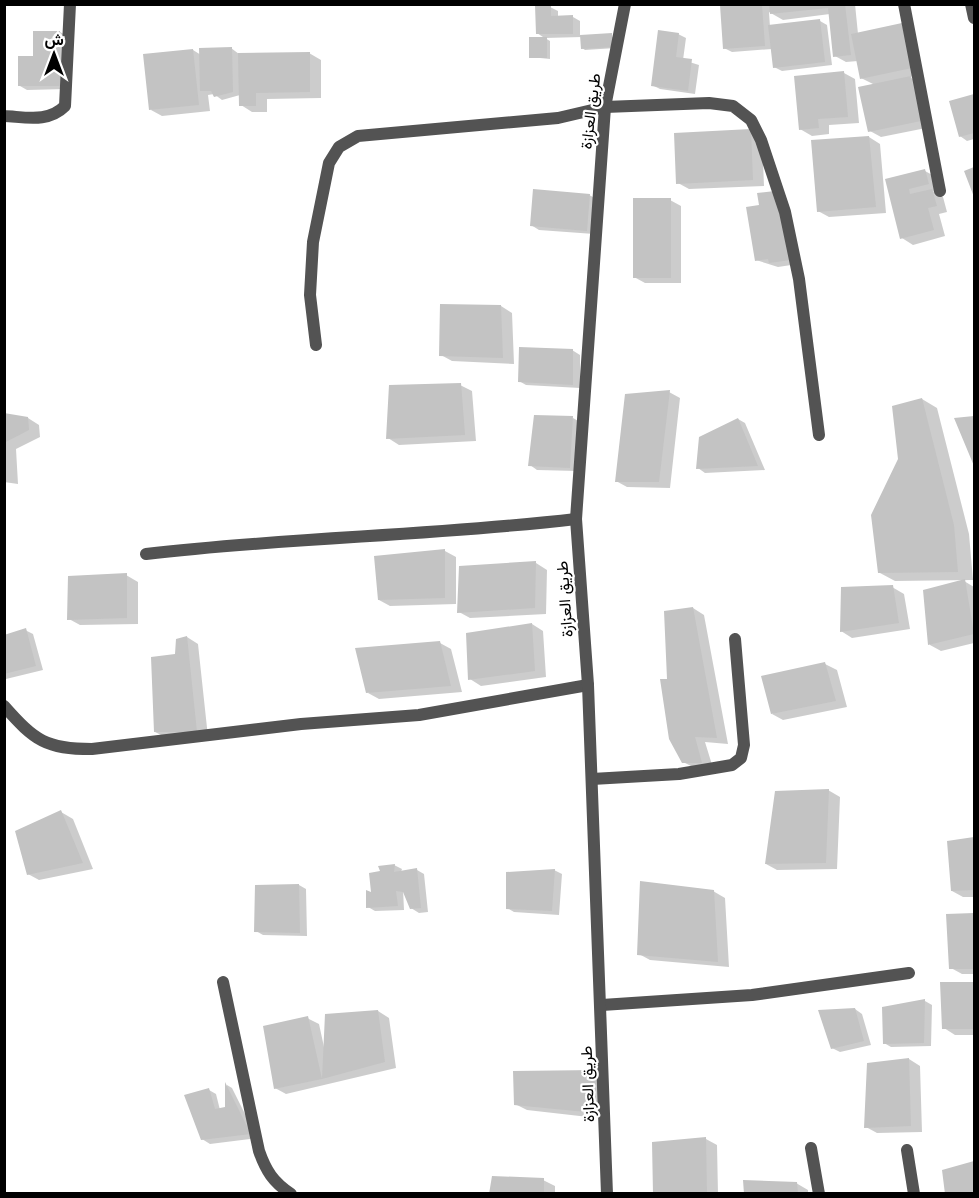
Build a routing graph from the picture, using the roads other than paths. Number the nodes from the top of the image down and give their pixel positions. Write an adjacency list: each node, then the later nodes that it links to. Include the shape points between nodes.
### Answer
1 (70, 4): 7 (street, via 65,106 46,118)
2 (625, 4): 6 (street, طريق العزازة)
3 (904, 4): 8 (street)
4 (971, 4): 5 (street)
5 (975, 18)
6 (605, 107): 9 (street, via 558,118 358,136 339,147 329,163 313,242 310,295); 10 (street, via 709,103 733,106 751,120 787,223 799,279); 11 (street, طريق العزازة)
7 (4, 116)
8 (939, 191)
9 (316, 345)
10 (819, 435)
11 (576, 519): 12 (street, via 500,528 245,542); 14 (street, طريق العزازة)
12 (146, 554)
13 (735, 639): 16 (street, via 744,745 741,758 732,765 679,774)
14 (588, 685): 15 (street, via 419,715 301,724 92,749 63,749 38,740); 16 (street, طريق العزازة)
15 (4, 706)
16 (592, 779): 19 (street, طريق العزازة)
17 (909, 973): 19 (street, via 752,994)
18 (223, 982): 22 (street, via 259,1151 275,1184)
19 (602, 1005): 23 (street, طريق العزازة)
20 (811, 1148): 24 (street)
21 (907, 1150): 25 (street)
22 (291, 1194)
23 (607, 1194)
24 (819, 1194)
25 (914, 1194)

